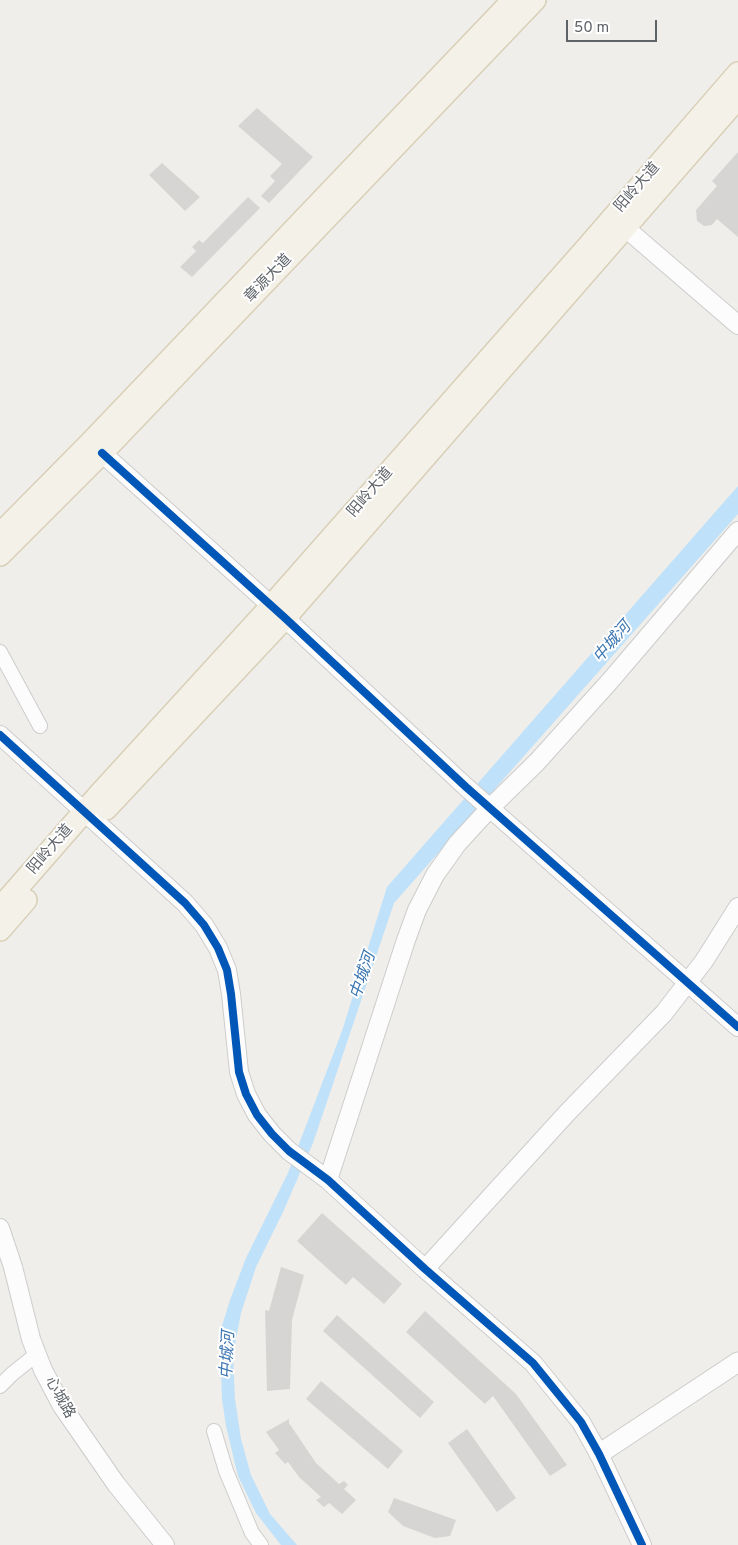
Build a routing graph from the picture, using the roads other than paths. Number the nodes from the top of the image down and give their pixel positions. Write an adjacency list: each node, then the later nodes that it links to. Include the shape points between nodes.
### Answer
1 (514, 0): 9 (main road, 章源大道)
2 (535, 0): 7 (main road, 章源大道)
3 (738, 73): 5 (main road, 阳岭大道)
4 (738, 98): 5 (main road, 阳岭大道)
5 (618, 222): 6 (street); 11 (main road, 阳岭大道)
6 (738, 325)
7 (102, 453): 10 (main road, 章源大道); 11 (street)
8 (738, 531): 15 (street, via 610,681)
9 (0, 534)
10 (0, 555)
11 (278, 612): 15 (street); 16 (main road, 阳岭大道)
12 (0, 652): 13 (street)
13 (40, 726)
14 (0, 735): 16 (street)
15 (490, 808): 20 (street); 22 (street, via 457,844 435,875 417,910)
16 (90, 816): 18 (main road, 阳岭大道); 19 (main road, 阳岭大道); 22 (street, via 186,903 214,940 227,970 239,1072 246,1094 272,1134)
17 (738, 907): 20 (street)
18 (0, 908)
19 (0, 930)
20 (688, 983): 21 (street); 24 (street, via 664,1013 567,1113)
21 (738, 1027)
22 (328, 1180): 24 (street)
23 (0, 1228): 25 (street, 心城路)
24 (425, 1269): 29 (street, via 533,1363 581,1422)
25 (37, 1354): 27 (street); 30 (street, 心城路, via 62,1406 84,1440)
26 (738, 1362): 29 (main road)
27 (0, 1386)
28 (214, 1431): 31 (street, via 226,1471 252,1533)
29 (599, 1454): 32 (street)
30 (165, 1545)
31 (261, 1545)
32 (642, 1545)

